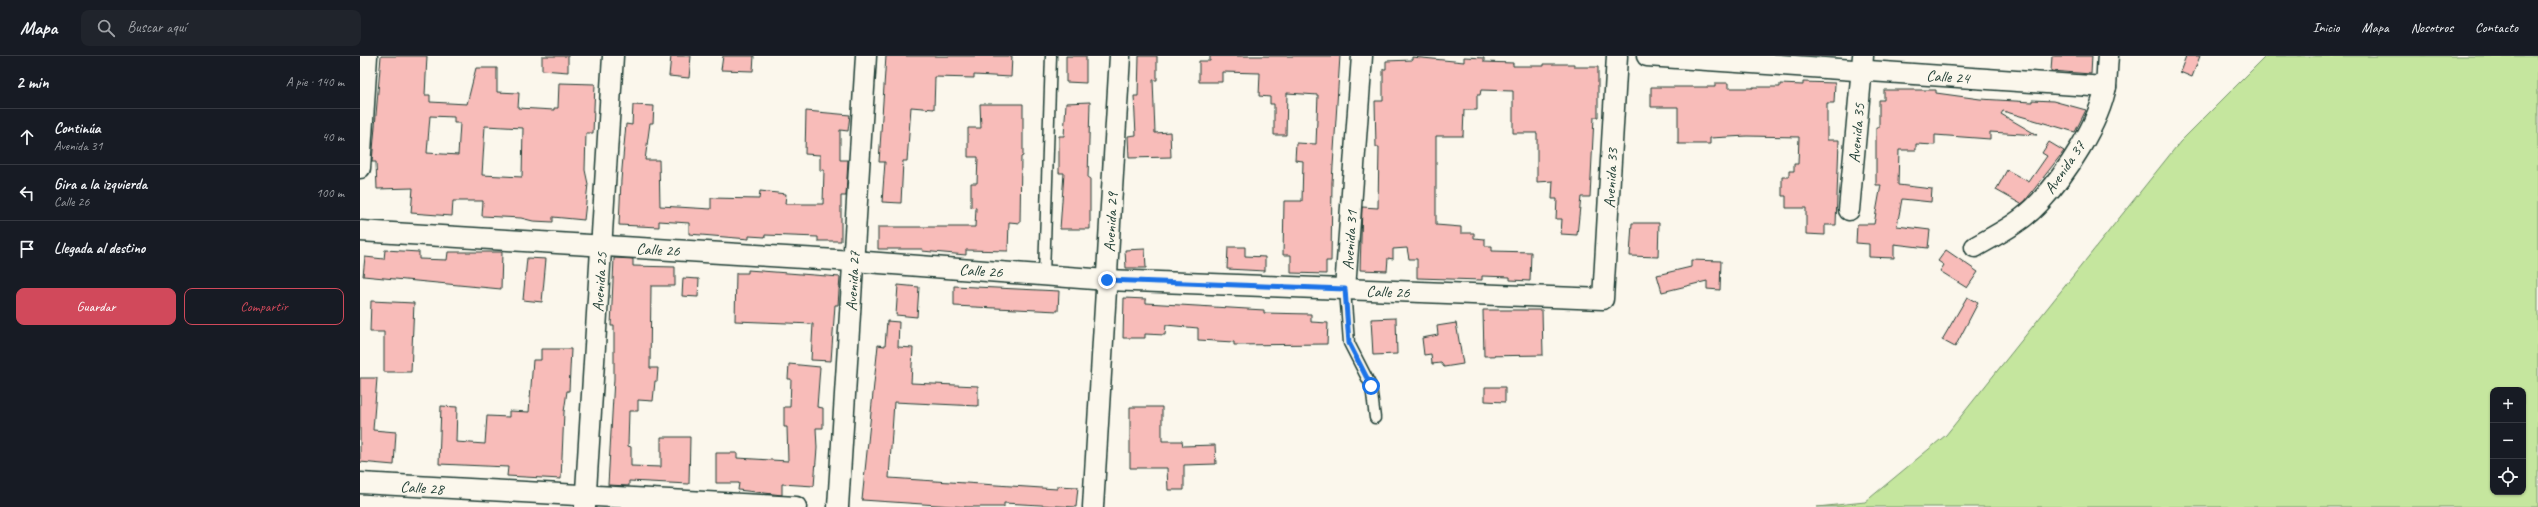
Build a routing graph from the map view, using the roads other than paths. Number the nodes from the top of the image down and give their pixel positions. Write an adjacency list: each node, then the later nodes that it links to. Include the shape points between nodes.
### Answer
1 (367, 56): 12 (street)
2 (613, 56): 15 (street, Avenida 25)
3 (866, 56): 17 (street, Avenida 27)
4 (1051, 56): 18 (lane)
5 (1120, 56): 19 (street, Avenida 29)
6 (1362, 56): 20 (street, Avenida 31)
7 (1617, 56): 21 (street, Avenida 33)
8 (1647, 56): 10 (street, Calle 24)
9 (2108, 56): 11 (street, Avenida 37)
10 (1862, 63): 11 (street, Calle 24); 13 (street, Avenida 35)
11 (2106, 87): 16 (street, Avenida 37, via 2095,118 2081,145 2040,203 2011,226)
12 (360, 168)
13 (1849, 210)
14 (360, 230): 15 (street, Calle 26)
15 (602, 246): 17 (street, Calle 26); 24 (street, Avenida 25)
16 (1975, 247)
17 (853, 261): 18 (street, Calle 26); 26 (street, Avenida 27)
18 (1044, 275): 19 (street, Calle 26)
19 (1107, 280): 20 (street, Calle 26); 27 (street, Avenida 29)
20 (1345, 289): 21 (street, Calle 26); 22 (lane, Avenida 31, via 1349,343 1371,386)
21 (1603, 299)
22 (1375, 418)
23 (360, 483): 24 (street, Calle 28)
24 (586, 502): 25 (street, Calle 28)
25 (796, 507)
26 (838, 507)
27 (1093, 507)

